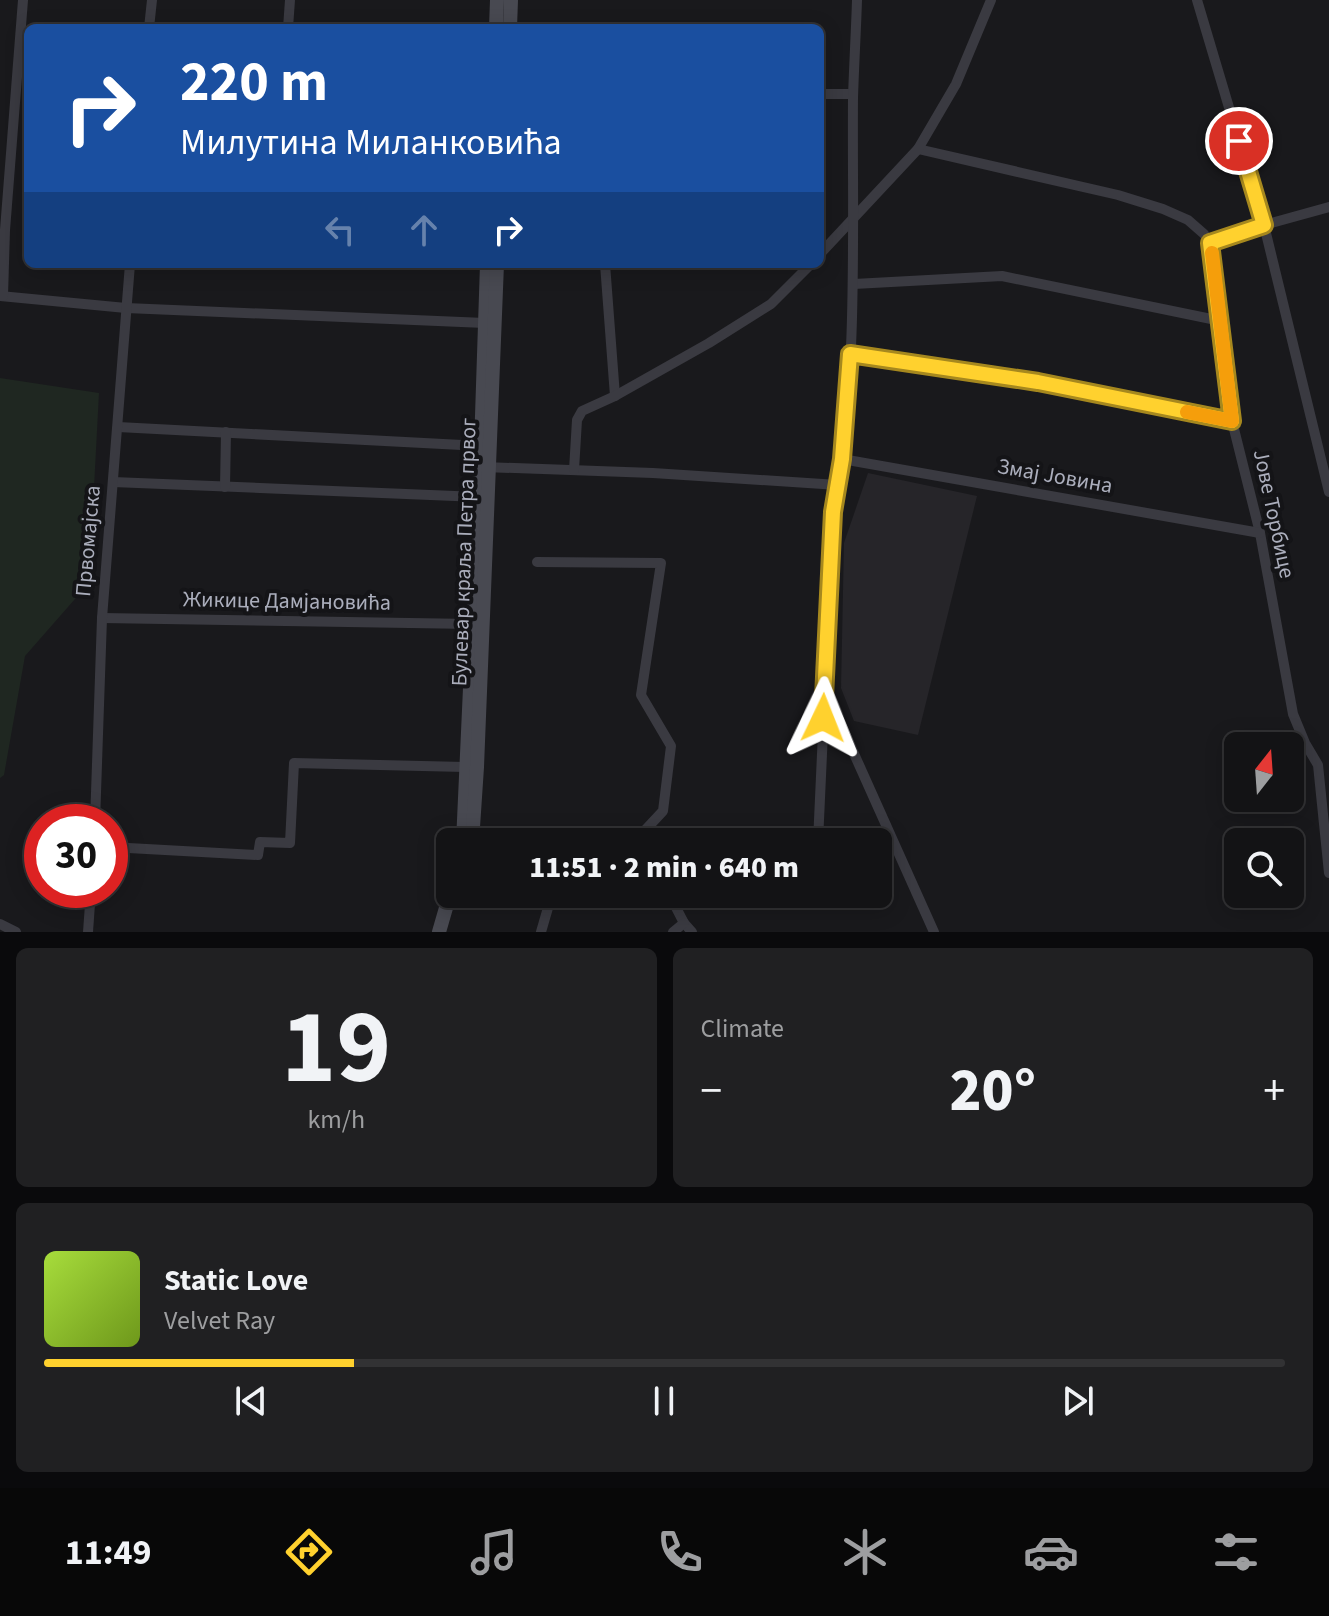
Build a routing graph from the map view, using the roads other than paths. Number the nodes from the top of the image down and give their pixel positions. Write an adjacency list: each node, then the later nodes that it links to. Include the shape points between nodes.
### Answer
1 (23, 0): 19 (street)
2 (152, 0): 9 (street)
3 (290, 0): 10 (street)
4 (497, 0): 11 (main road)
5 (511, 0): 12 (main road)
6 (857, 0): 14 (street)
7 (991, 0): 15 (street, via 956,84)
8 (1197, 0): 18 (street)
9 (149, 24)
10 (288, 24)
11 (496, 24)
12 (510, 24)
13 (824, 94): 14 (street)
14 (853, 94): 17 (street)
15 (918, 149): 17 (street); 20 (street, via 1163,209 1188,220)
16 (1329, 207): 18 (street)
17 (854, 220): 21 (street); 27 (street)
18 (1264, 225): 20 (street); 44 (street)
19 (3, 230): 28 (street)
20 (1210, 243): 30 (street, Јове Торбице)
21 (824, 250)
22 (130, 268): 29 (street, Првомајска)
23 (487, 268): 31 (main road, Булевар краља Петра првог)
24 (497, 268): 39 (main road, Булевар краља Петра првог)
25 (605, 268): 33 (street)
26 (807, 268): 33 (street, via 771,304)
27 (854, 284): 30 (street, via 1002,276); 32 (street)
28 (1, 296): 29 (street)
29 (126, 308): 31 (street); 35 (street, Првомајска)
30 (1221, 321): 34 (street, Јове Торбице)
31 (485, 323): 37 (main road, Булевар краља Петра првог)
32 (850, 354): 34 (street, via 1038,382); 38 (street)
33 (615, 396): 40 (street, via 582,411 577,420)
34 (1232, 421): 46 (street, Јове Торбице)
35 (118, 427): 36 (street); 41 (street, Првомајска)
36 (226, 432): 37 (street); 43 (street)
37 (481, 446): 39 (main road, Булевар краља Петра првог)
38 (842, 459): 42 (street); 46 (street, Змај Јовина)
39 (485, 467): 40 (street); 45 (main road, Булевар краља Петра првог); 55 (main road, Булевар краља Петра првог)
40 (574, 470): 42 (street)
41 (113, 482): 43 (street); 48 (street, Првомајска)
42 (838, 485): 50 (street)
43 (225, 487): 45 (street)
44 (1329, 492)
45 (479, 497): 49 (main road, Булевар краља Петра првог)
46 (1260, 533): 51 (street, Јове Торбице, via 1293,714 1305,743)
47 (537, 562): 56 (street, via 661,563 641,695 671,746 663,811)
48 (102, 618): 49 (street, Жикице Дамјановића); 53 (street, Првомајска)
49 (472, 624): 52 (main road, Булевар краља Петра првог)
50 (824, 687): 57 (street); 73 (street)
51 (1324, 765): 59 (street, Јове Торбице)
52 (465, 767): 54 (main road, Булевар краља Петра првог); 58 (street, via 294,763 290,843 260,842 258,855)
53 (96, 804)
54 (468, 828)
55 (470, 828)
56 (648, 828)
57 (819, 828)
58 (128, 848)
59 (1328, 868)
60 (90, 908): 68 (street)
61 (446, 908): 69 (main road)
62 (456, 908): 70 (main road)
63 (548, 908): 71 (street)
64 (677, 908): 66 (street)
65 (0, 924): 67 (street)
66 (688, 928): 72 (street)
67 (16, 932)
68 (88, 932)
69 (439, 932)
70 (449, 932)
71 (541, 932)
72 (673, 932)
73 (934, 932)

